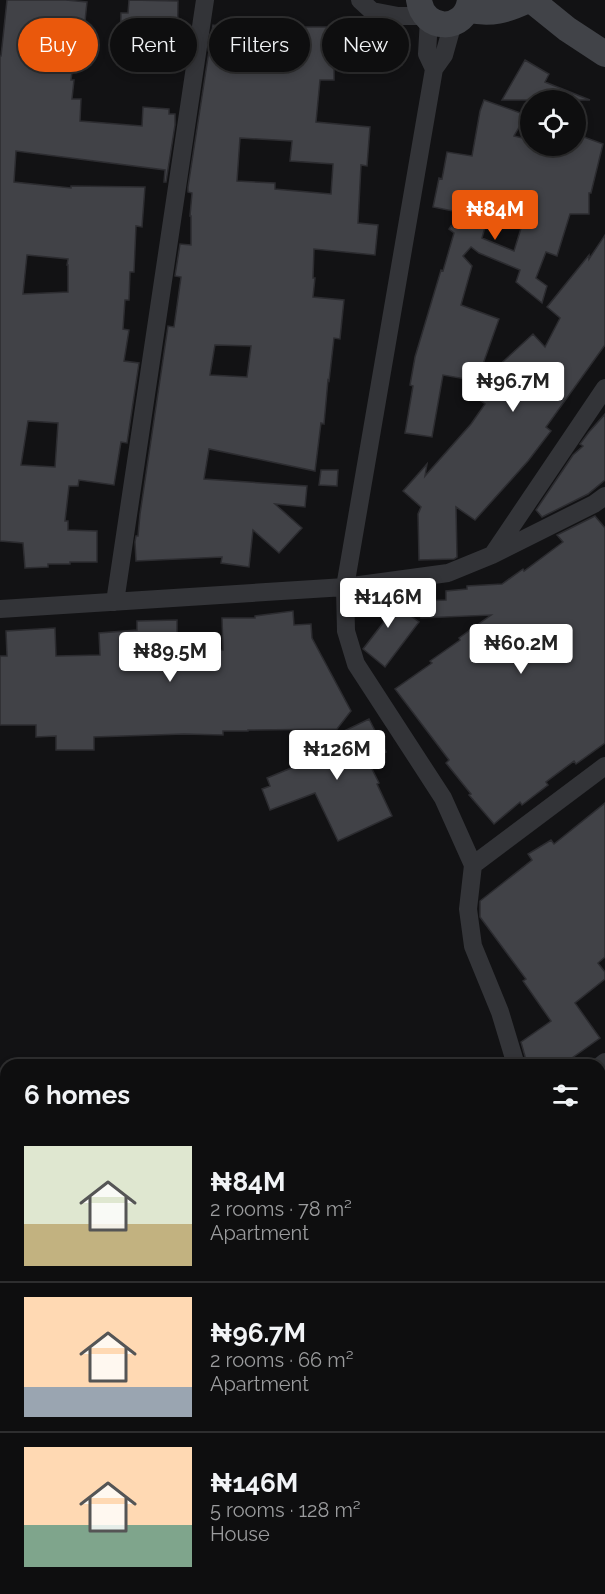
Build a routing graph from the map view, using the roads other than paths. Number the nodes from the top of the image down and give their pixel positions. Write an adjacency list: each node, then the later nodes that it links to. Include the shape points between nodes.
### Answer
1 (205, 0): 12 (street)
2 (360, 0): 5 (street, via 372,11 398,16)
3 (529, 0): 5 (street, via 497,12); 6 (street)
4 (554, 0): 6 (street)
5 (444, 11): 11 (street, via 427,54 434,69)
6 (567, 29): 7 (street)
7 (605, 54)
8 (605, 388): 10 (street)
9 (605, 496): 10 (street)
10 (492, 555): 11 (street, via 448,573)
11 (345, 587): 12 (street); 15 (street, via 346,631 356,664 443,798)
12 (115, 602): 13 (street)
13 (0, 609)
14 (605, 766): 15 (street)
15 (473, 865): 16 (street, via 468,909 473,946)
16 (514, 1059)

